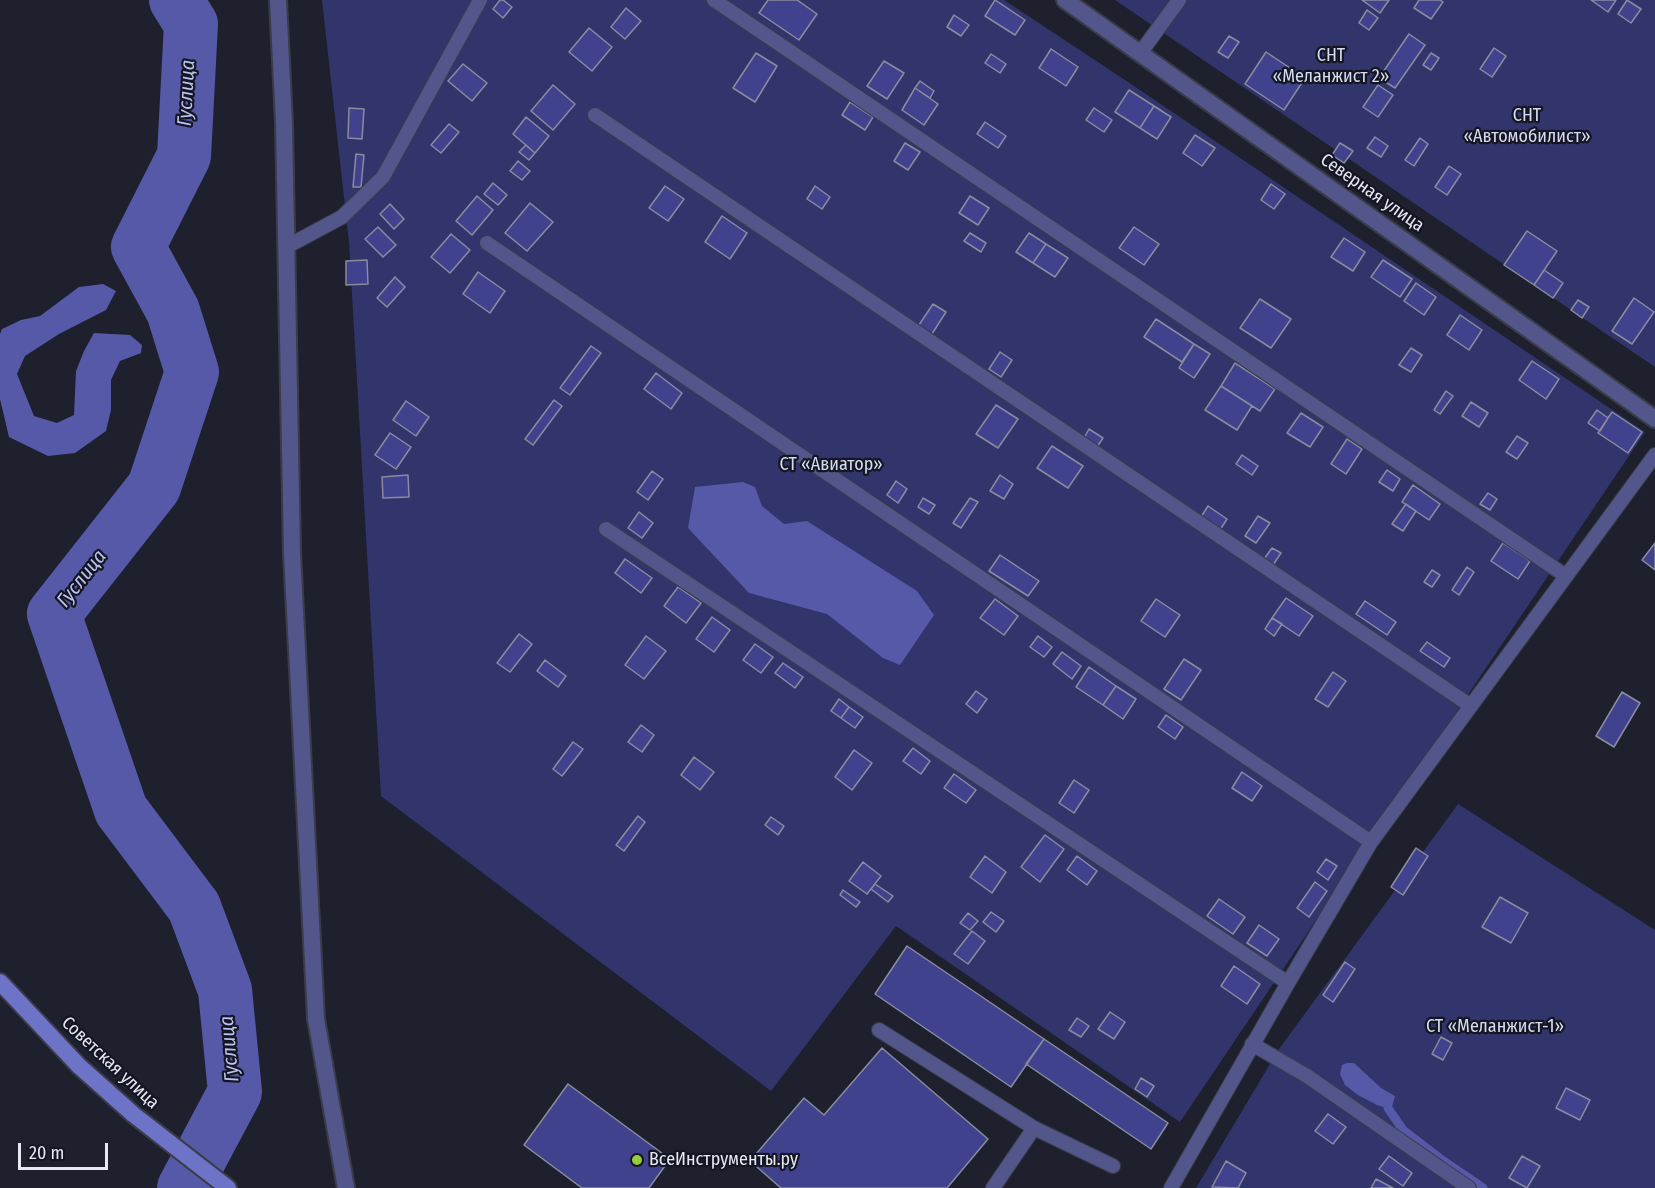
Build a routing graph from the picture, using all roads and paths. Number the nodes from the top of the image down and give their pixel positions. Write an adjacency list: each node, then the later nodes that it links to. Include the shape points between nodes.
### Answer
1 (278, 0): 9 (street)
2 (480, 0): 9 (lane, via 383,177 342,217)
3 (714, 0): 13 (lane)
4 (1065, 0): 6 (street, Северная улица)
5 (1179, 0): 6 (lane)
6 (1141, 52): 10 (street, Северная улица)
7 (595, 115): 14 (lane)
8 (486, 243): 15 (lane)
9 (286, 247): 23 (street, via 292,553 316,1019)
10 (1655, 419)
11 (1655, 455): 13 (lane)
12 (606, 529): 17 (lane)
13 (1566, 576): 14 (lane)
14 (1471, 706): 15 (lane)
15 (1371, 842): 17 (lane)
16 (0, 982): 22 (main road, Советская улица, via 79,1066 134,1115)
17 (1288, 982): 19 (lane)
18 (879, 1030): 20 (lane)
19 (1252, 1044): 25 (lane); 26 (lane, via 1306,1076)
20 (1034, 1128): 21 (lane); 24 (lane)
21 (1113, 1166)
22 (228, 1188)
23 (346, 1188)
24 (993, 1188)
25 (1171, 1188)
26 (1469, 1188)

